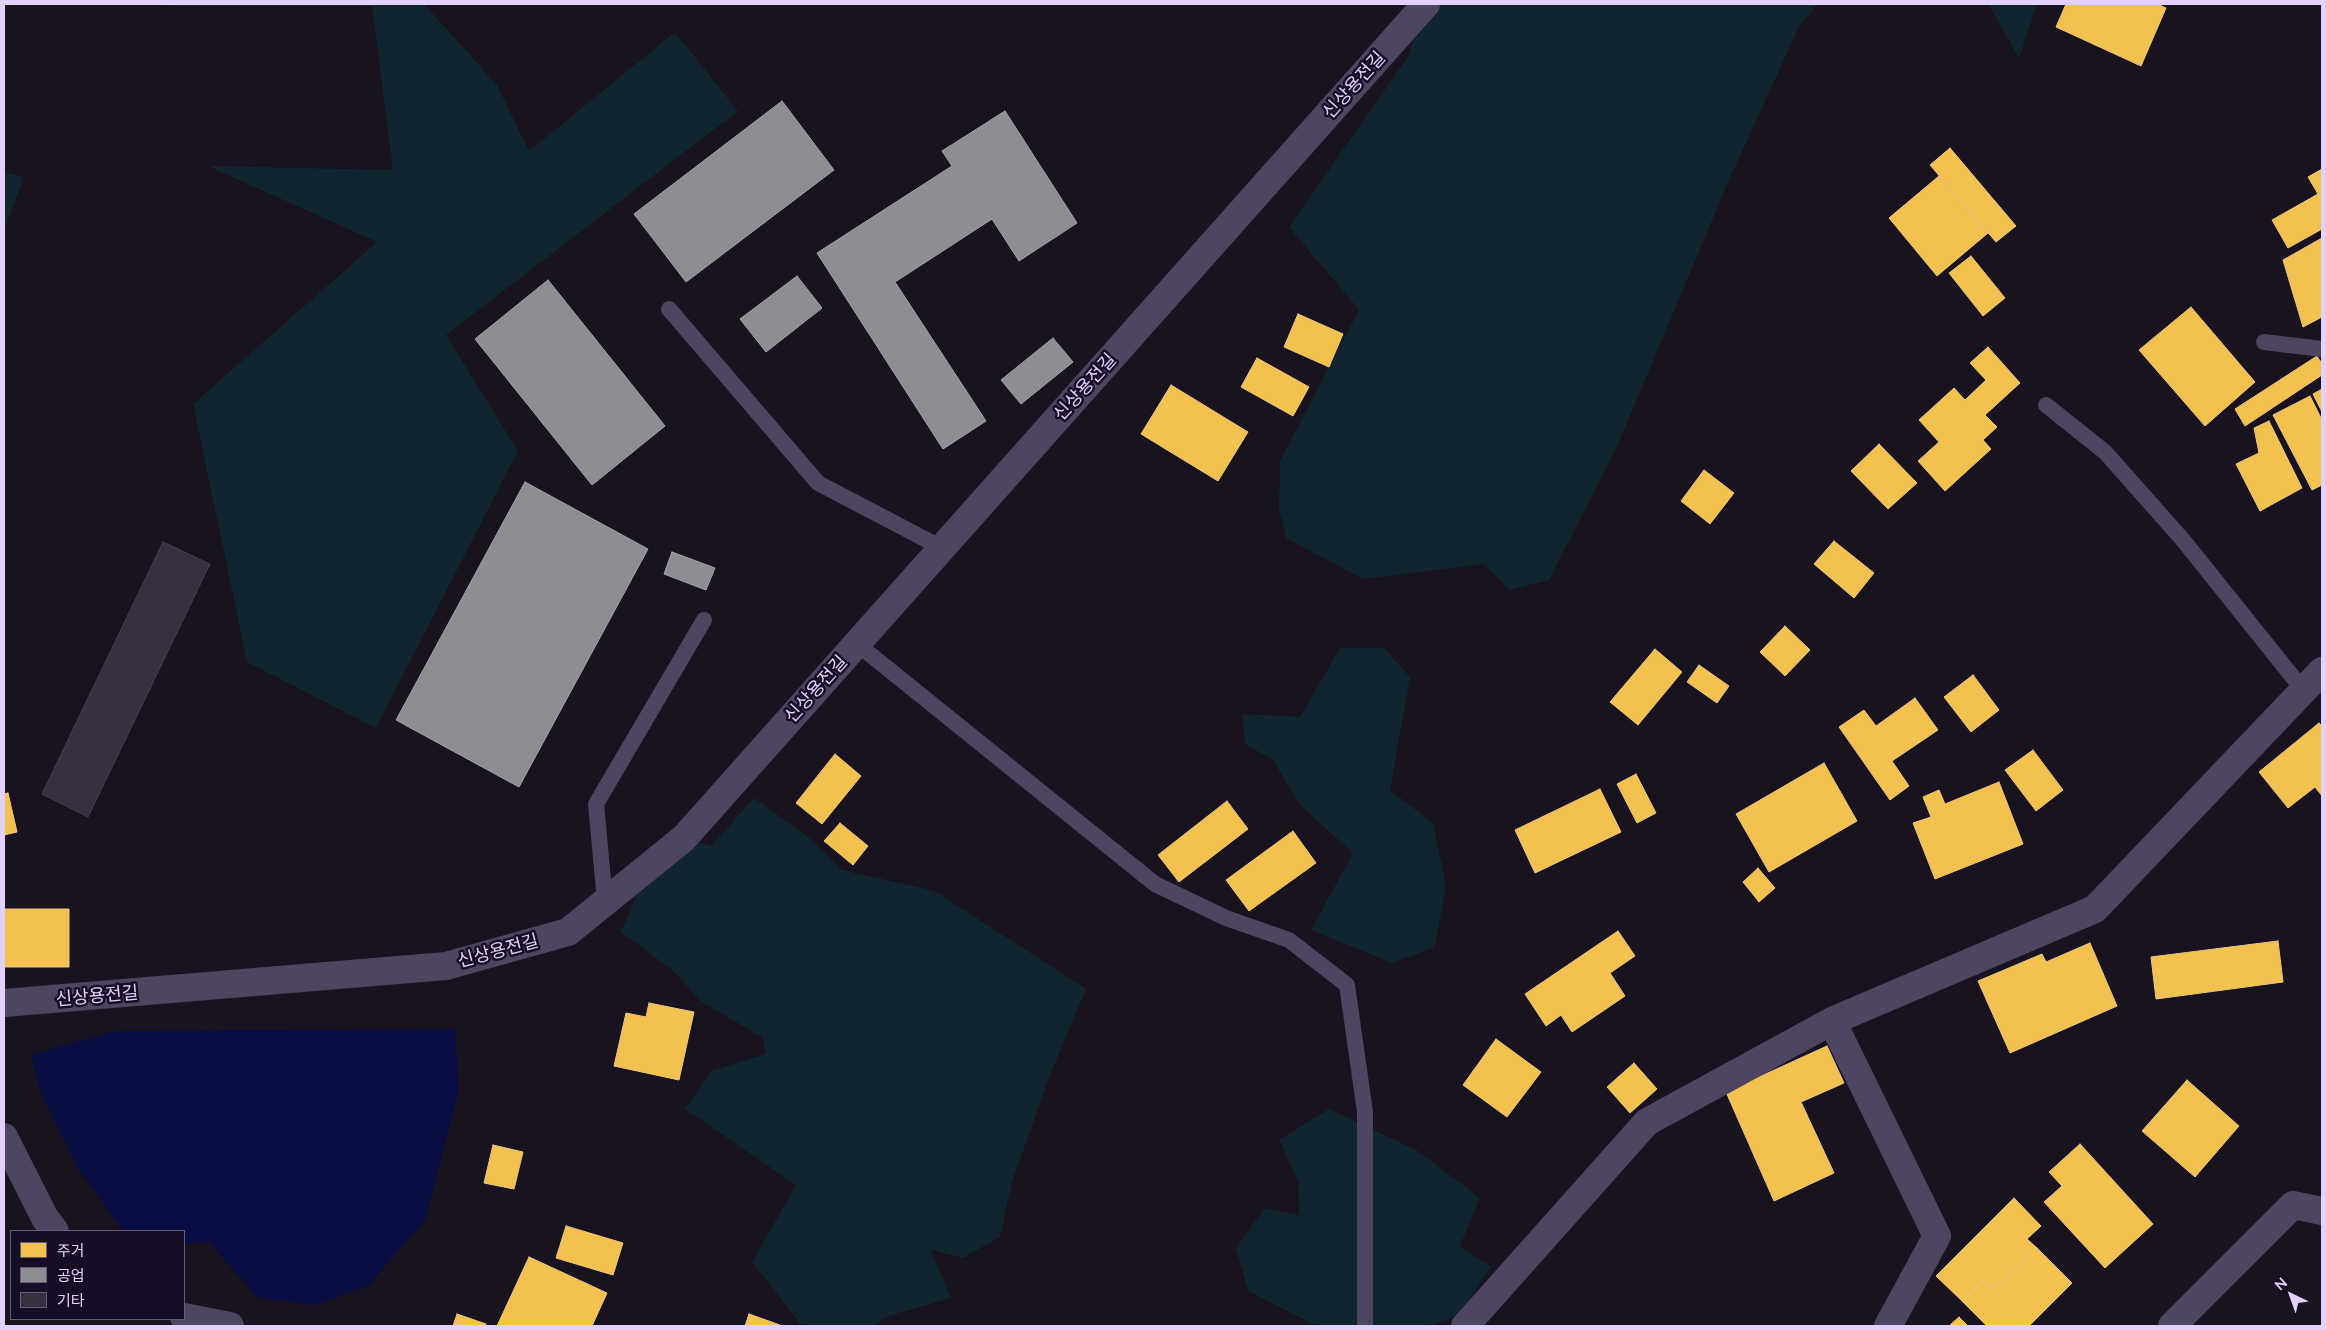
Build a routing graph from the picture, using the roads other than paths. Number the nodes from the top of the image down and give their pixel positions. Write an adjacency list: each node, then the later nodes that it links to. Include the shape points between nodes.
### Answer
1 (1426, 4): 6 (street, 신상용전길)
2 (669, 309): 6 (lane, via 818,484)
3 (2264, 342): 4 (lane)
4 (2322, 350)
5 (2046, 405): 9 (lane, via 2105,452 2183,540)
6 (942, 548): 8 (street, 신상용전길)
7 (704, 620): 10 (lane, via 596,804)
8 (856, 643): 10 (street, 신상용전길, via 684,838); 18 (lane, via 1155,884 1226,918 1289,940 1347,985 1365,1112)
9 (2317, 677): 12 (street, via 2095,909)
10 (605, 901): 11 (street, 신상용전길, via 568,932 446,966)
11 (4, 1004)
12 (1832, 1021): 19 (street, via 1647,1122); 20 (street, via 1937,1236)
13 (4, 1137): 15 (street)
14 (2322, 1211): 21 (street, via 2294,1205)
15 (54, 1230)
16 (185, 1318): 17 (street)
17 (230, 1326)
18 (1365, 1326)
19 (1465, 1326)
20 (1888, 1326)
21 (2172, 1326)

